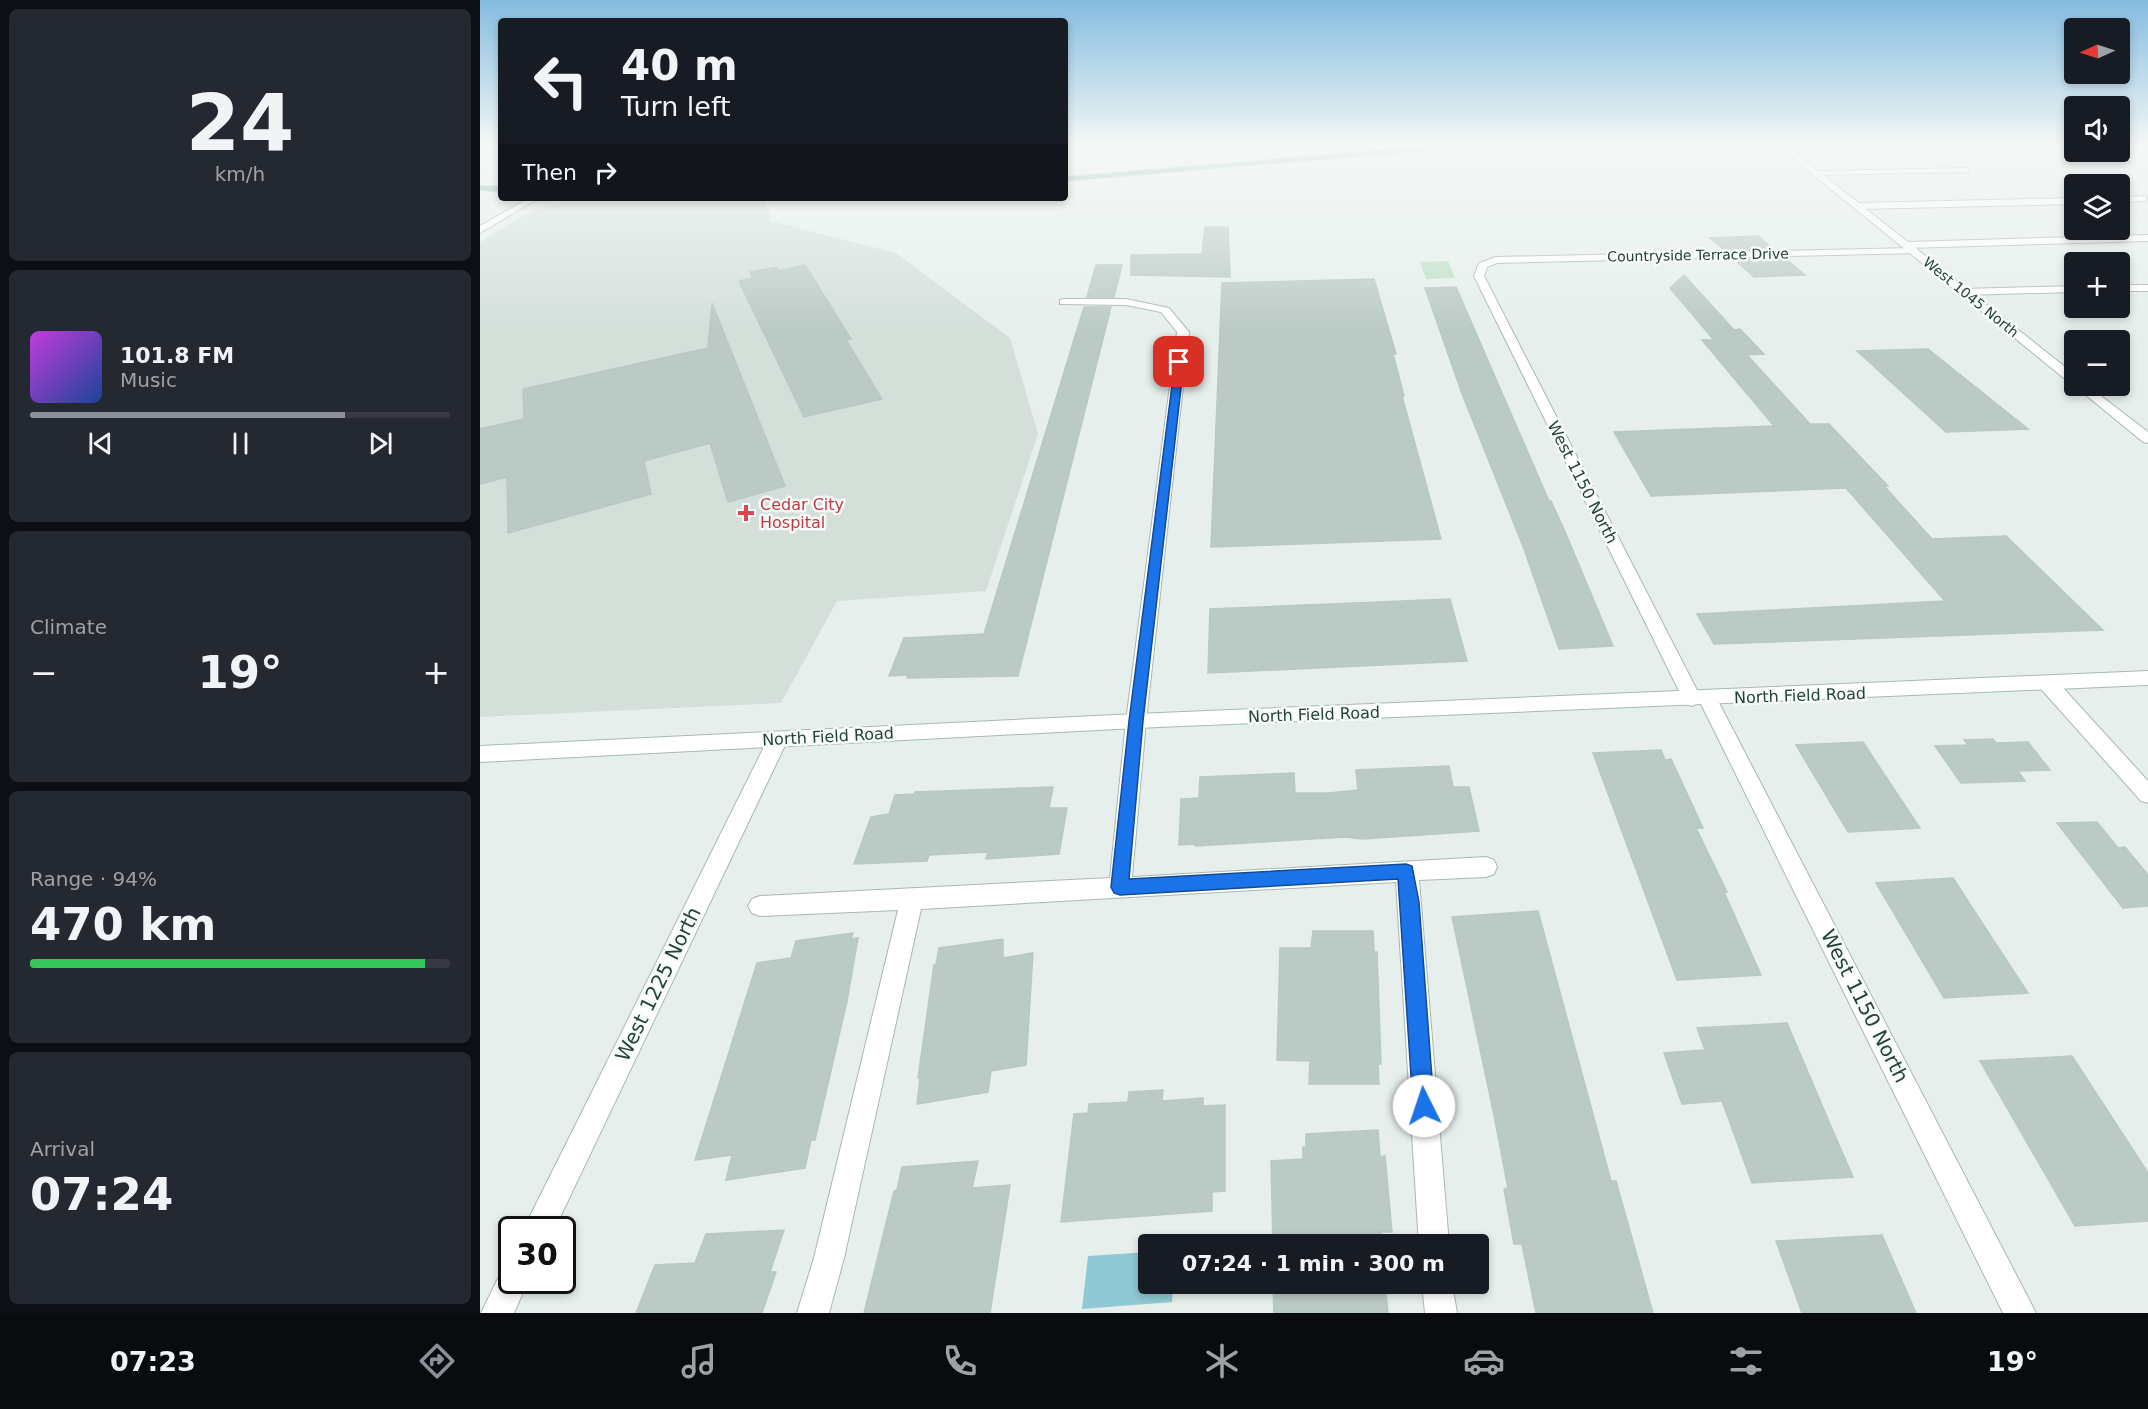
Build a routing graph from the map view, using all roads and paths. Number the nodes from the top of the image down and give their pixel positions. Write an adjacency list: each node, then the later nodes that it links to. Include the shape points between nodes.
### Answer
1 (517, 208): 3 (street)
2 (1861, 208): 5 (street, West 1045 North)
3 (480, 230)
4 (2148, 238): 5 (street, Countryside Terrace Drive)
5 (1911, 248): 6 (street, Countryside Terrace Drive, via 1496,260); 10 (street, West 1045 North)
6 (1483, 265): 17 (street, West 1150 North, via 1479,276)
7 (2130, 288): 8 (street)
8 (2148, 288)
9 (2064, 289): 10 (street)
10 (1964, 292): 12 (street, West 1045 North)
11 (1064, 302): 18 (street, via 1126,302 1166,310 1183,332)
12 (2064, 372)
13 (2094, 396): 14 (street)
14 (2148, 439)
15 (2148, 678): 16 (street, North Field Road)
16 (2048, 684): 17 (street, North Field Road); 21 (street)
17 (1700, 699): 18 (street, North Field Road); 34 (street, West 1150 North)
18 (1136, 721): 19 (street, North Field Road); 24 (street)
19 (778, 739): 20 (street, North Field Road); 27 (street, West 1225 North)
20 (480, 754)
21 (2148, 795)
22 (1485, 867): 23 (street)
23 (1406, 871): 24 (street); 28 (street)
24 (1120, 887): 25 (street)
25 (912, 899): 26 (street); 32 (street, via 830,1258)
26 (760, 906)
27 (545, 1216)
28 (1433, 1234)
29 (506, 1294): 31 (street)
30 (1438, 1294): 33 (street)
31 (497, 1313)
32 (813, 1313)
33 (1441, 1313)
34 (2020, 1313)

